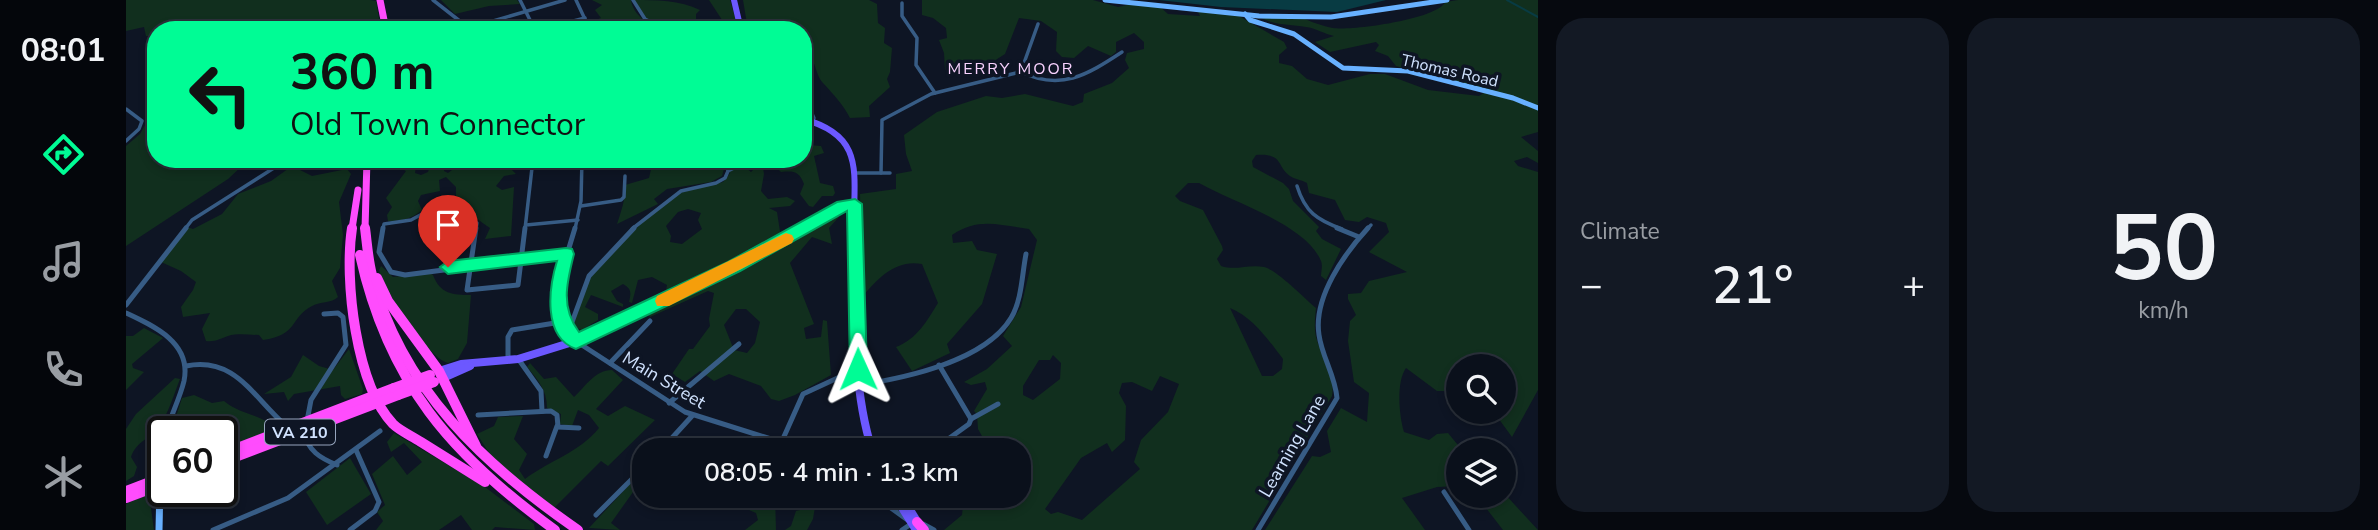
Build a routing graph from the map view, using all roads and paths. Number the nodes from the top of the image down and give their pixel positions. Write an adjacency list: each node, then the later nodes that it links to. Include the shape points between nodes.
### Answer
1 (382, 0): 14 (highway)
2 (433, 0): 15 (street)
3 (520, 0): 11 (street)
4 (565, 0): 11 (street)
5 (576, 0): 13 (street)
6 (633, 0): 20 (street)
7 (736, 0): 21 (main road)
8 (1105, 0): 12 (street)
9 (1447, 0): 12 (street, via 1331,17)
10 (902, 3): 25 (street, via 902,16 916,35 916,65)
11 (527, 12): 16 (street); 17 (street)
12 (1245, 14): 26 (street, Thomas Road, via 1250,20 1294,34 1343,68 1408,71 1513,97)
13 (585, 18): 18 (street); 19 (street)
14 (386, 21)
15 (460, 21)
16 (497, 21)
17 (531, 21)
18 (573, 21)
19 (586, 21)
20 (648, 21)
21 (741, 21)
22 (1038, 24): 24 (street)
23 (1122, 52): 24 (street, via 1089,73 1063,82 1039,81)
24 (1019, 71): 25 (street)
25 (935, 93): 40 (street, via 881,120)
26 (1538, 108)
27 (126, 109): 30 (street, via 142,121)
28 (812, 114): 29 (street)
29 (812, 121): 39 (main road, via 848,143)
30 (126, 141)
31 (276, 168): 58 (street, via 192,220)
32 (363, 168): 44 (highway)
33 (365, 168): 52 (highway)
34 (532, 168): 50 (street)
35 (582, 168): 46 (street, Main Street)
36 (728, 168): 38 (street)
37 (734, 168): 38 (street)
38 (728, 171): 63 (street, via 719,182 676,193 635,226 589,275)
39 (854, 173): 40 (street); 47 (main road)
40 (881, 173): 41 (street)
41 (890, 173)
42 (625, 176): 46 (street, via 621,200)
43 (1297, 186): 53 (street, via 1311,214 1327,226)
44 (358, 191): 74 (highway, via 349,249 350,296); 109 (highway, via 358,237 368,291 400,370 459,452)
45 (439, 205): 57 (street, via 411,220 386,223 379,256 395,274)
46 (581, 205): 48 (street, Main Street)
47 (855, 206): 64 (main road, VA 210, via 829,214 734,267); 71 (main road)
48 (578, 220): 50 (street); 54 (street, Main Street)
49 (477, 223): 57 (street)
50 (526, 225): 56 (street)
51 (1371, 225): 53 (street, Learning Lane)
52 (363, 226): 72 (highway, via 381,288); 97 (highway, via 374,285 410,368 455,430)
53 (1359, 237): 118 (street, Learning Lane, via 1344,254 1318,313 1319,336 1336,383 1336,398)
54 (566, 254): 56 (street); 62 (street, Main Street, via 557,292)
55 (1026, 254): 69 (street, via 1007,324 981,344)
56 (522, 259): 57 (street); 57 (street, via 518,285 467,290)
57 (471, 265)
58 (126, 305)
59 (126, 313): 70 (street, via 172,339)
60 (324, 314): 83 (street, via 343,317 346,345 319,384)
61 (650, 321): 68 (street)
62 (561, 322): 63 (street, Main Street); 67 (street, via 512,330)
63 (568, 333): 64 (street, Main Street)
64 (576, 341): 66 (main road, VA 210); 68 (street, Main Street)
65 (739, 344): 75 (street)
66 (518, 359): 67 (main road, VA 210); 77 (street, via 541,391)
67 (508, 361): 72 (main road, VA 210, via 471,365)
68 (610, 363): 75 (street, Main Street)
69 (939, 365): 73 (street); 81 (street)
70 (186, 366): 79 (street); 82 (street, via 210,364 240,378)
71 (858, 369): 73 (main road); 89 (street, via 803,394)
72 (436, 376): 74 (highway, VA 210, bridge); 97 (highway, via 472,440)
73 (859, 386): 90 (main road)
74 (376, 399): 83 (highway, VA 210); 109 (highway, via 394,425)
75 (669, 403): 80 (street, Main Street)
76 (998, 404): 81 (street)
77 (542, 411): 78 (street); 84 (street, via 555,413)
78 (478, 415)
79 (172, 416)
80 (692, 416): 87 (street); 88 (street, Main Street)
81 (971, 419): 91 (street)
82 (285, 425)
83 (306, 426): 92 (highway, VA 210); 94 (highway, VA 210); 96 (street, via 306,442 313,452)
84 (557, 426): 85 (street); 95 (street)
85 (579, 428)
86 (380, 432): 93 (street)
87 (672, 438)
88 (771, 438)
89 (783, 438)
90 (868, 438)
91 (950, 438)
92 (238, 449)
93 (356, 450): 96 (street); 113 (street, via 379,502 375,511)
94 (238, 455)
95 (546, 456)
96 (337, 465): 112 (street, via 282,502)
97 (497, 471): 115 (highway)
98 (632, 479): 108 (street)
99 (147, 485): 101 (highway)
100 (147, 488): 103 (highway)
101 (126, 491)
102 (1444, 492): 119 (street)
103 (126, 498)
104 (160, 507): 111 (street)
105 (891, 508): 110 (street)
106 (904, 508): 110 (main road)
107 (908, 508): 110 (main road)
108 (596, 515)
109 (537, 518): 114 (highway)
110 (918, 527): 116 (street); 117 (street)
111 (159, 530)
112 (213, 530)
113 (350, 530)
114 (555, 530)
115 (578, 530)
116 (902, 530)
117 (934, 530)
118 (1258, 530)
119 (1469, 530)

